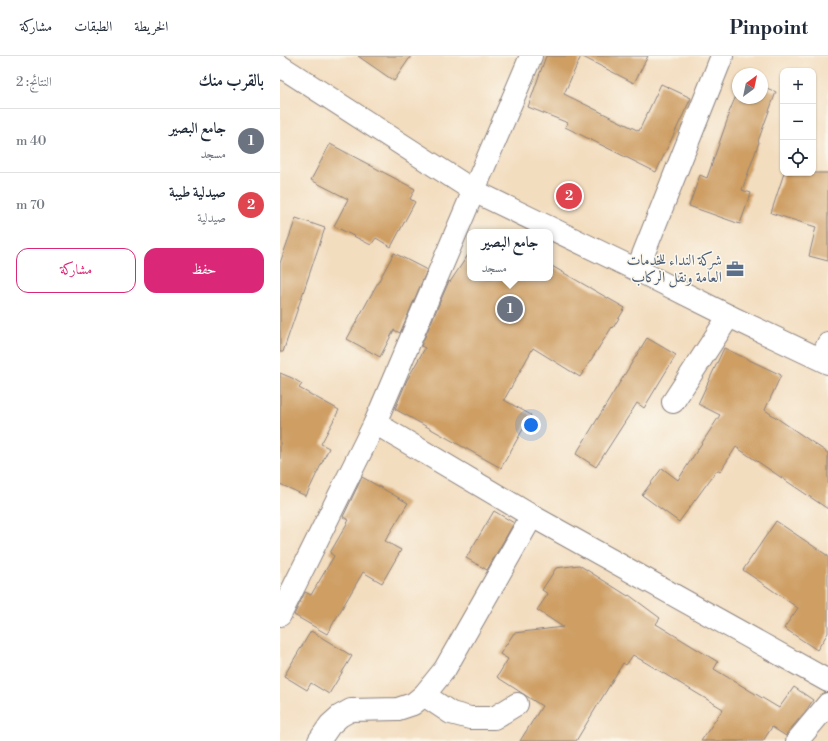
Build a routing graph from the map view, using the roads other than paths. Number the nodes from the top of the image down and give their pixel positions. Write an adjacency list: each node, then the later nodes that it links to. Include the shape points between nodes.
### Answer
1 (531, 56): 4 (street)
2 (722, 56): 7 (street)
3 (280, 66): 4 (street)
4 (474, 191): 5 (street); 11 (street)
5 (552, 229)
6 (553, 229): 7 (street)
7 (637, 270): 8 (street)
8 (729, 316): 9 (street); 10 (street)
9 (826, 355)
10 (672, 402)
11 (375, 423): 12 (street); 13 (street)
12 (532, 516): 14 (street); 15 (street, via 445,669)
13 (280, 615)
14 (828, 681)
15 (424, 695): 16 (street, via 451,713 470,718 494,718); 18 (street, via 413,704 398,709 352,710 330,725)
16 (517, 704)
17 (828, 704): 19 (street)
18 (319, 741)
19 (797, 741)

